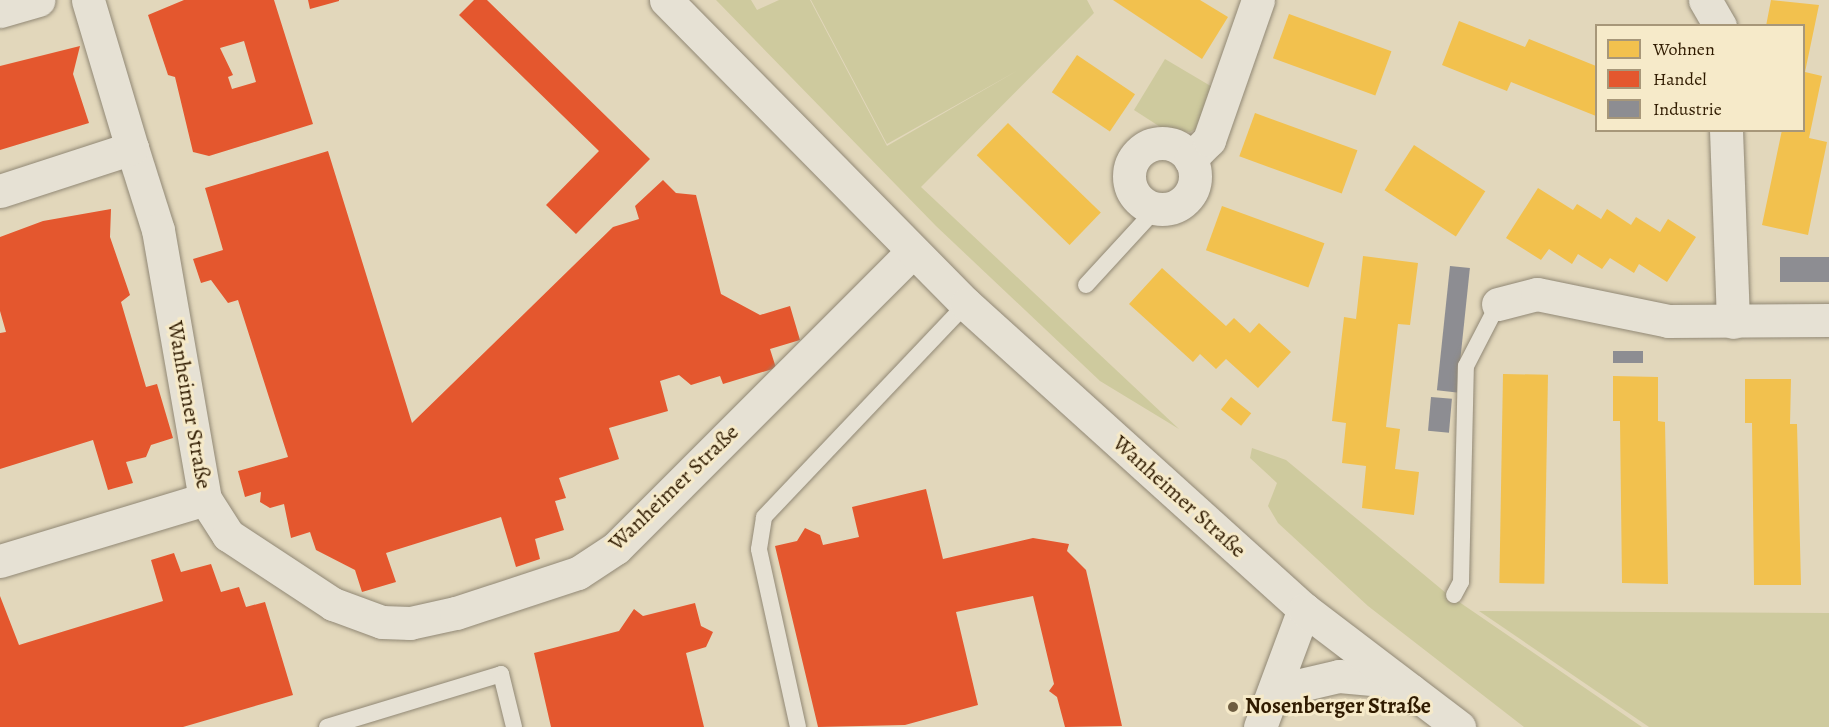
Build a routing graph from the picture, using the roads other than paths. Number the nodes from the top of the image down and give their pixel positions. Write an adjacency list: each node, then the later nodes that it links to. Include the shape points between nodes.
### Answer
1 (38, 0): 6 (street)
2 (88, 0): 9 (street, Wanheimer Straße)
3 (666, 0): 13 (street, Wanheimer Straße)
4 (1258, 0): 10 (street, via 1209,140)
5 (1705, 0): 7 (street)
6 (0, 11)
7 (1719, 24)
8 (1726, 132): 18 (street)
9 (132, 148): 11 (street); 19 (street, Wanheimer Straße, via 158,230)
10 (1190, 159): 12 (street, via 1192,188 1183,201); 12 (street, via 1178,147 1161,143 1135,157 1128,179 1132,191)
11 (0, 191)
12 (1156, 209): 14 (lane)
13 (912, 252): 15 (street, Wanheimer Straße); 19 (street, Wanheimer Straße, via 616,548 579,573 456,613 410,623 382,622 333,604 228,535)
14 (1086, 285)
15 (966, 304): 22 (street, Wanheimer Straße); 27 (lane, via 764,517 759,549)
16 (1498, 304): 18 (street, via 1537,294 1668,321); 21 (lane, via 1466,366 1461,582)
17 (1829, 320): 18 (street)
18 (1733, 322)
19 (205, 500): 20 (street)
20 (0, 561)
21 (1454, 595)
22 (1305, 609): 23 (street, Wanheimer Straße); 24 (street)
23 (1410, 690): 24 (street, via 1383,680 1339,676 1296,686); 28 (street, Wanheimer Straße)
24 (1264, 715)
25 (327, 727): 26 (lane, via 501,674)
26 (514, 727)
27 (798, 727)
28 (1459, 727)

